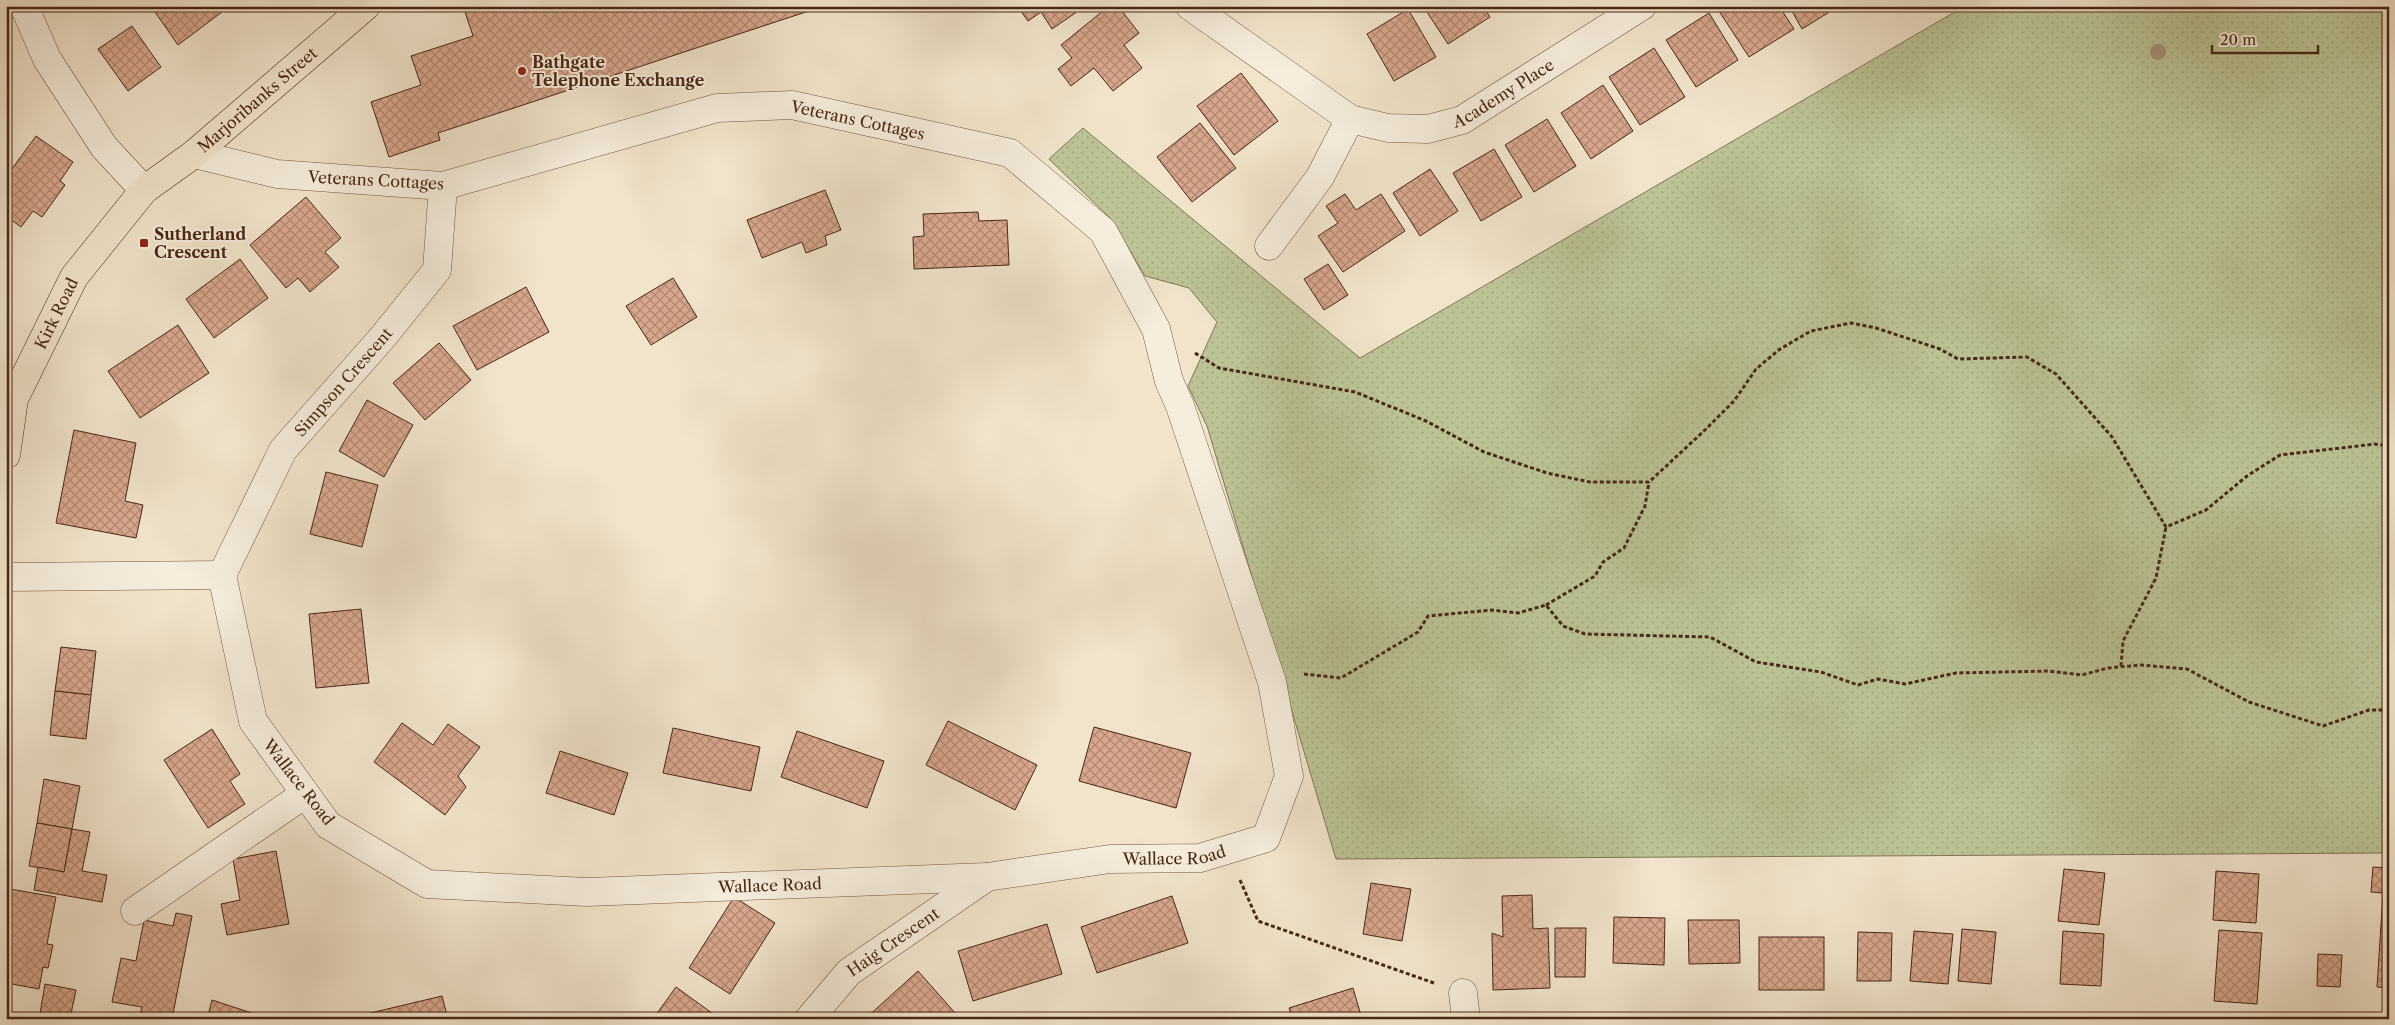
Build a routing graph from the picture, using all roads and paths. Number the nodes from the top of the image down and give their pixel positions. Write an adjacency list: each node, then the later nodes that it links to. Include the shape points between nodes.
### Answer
1 (24, 6): 8 (street, via 47,59 104,146)
2 (366, 6): 6 (main road, Marjoribanks Street)
3 (1190, 6): 5 (street, Academy Place)
4 (1642, 6): 5 (street, Academy Place, via 1462,120 1428,129 1388,128)
5 (1350, 119): 9 (street, via 1320,177)
6 (194, 154): 7 (street, Veterans Cottages, via 277,174); 8 (main road, Marjoribanks Street)
7 (444, 186): 10 (street, Veterans Cottages, via 717,108 792,105 1010,153 1103,231); 16 (street, Simpson Crescent, via 437,270 283,450)
8 (144, 190): 13 (main road, Kirk Road, via 74,277 14,399)
9 (1268, 246)
10 (1156, 329): 11 (street, Veterans Cottages, via 1169,381); 14 (path, via 1219,368 1355,392 1426,421 1484,452 1547,473 1590,482)
11 (1180, 406): 20 (street, Wallace Road)
12 (2389, 446): 15 (path, via 2375,444 2280,455 2246,476 2206,510)
13 (6, 455)
14 (1649, 482): 15 (path, via 1734,401 1756,369 1780,349 1811,331 1851,323 1940,349 1958,360 2027,357 2056,374 2112,437); 18 (path, via 1645,506 1624,548 1603,562 1595,576)
15 (2166, 527): 19 (path, via 2156,578 2123,641)
16 (222, 575): 17 (street); 22 (street, Wallace Road, via 253,721)
17 (6, 578)
18 (1546, 606): 19 (path, via 1563,626 1585,634 1710,637 1756,662 1821,672 1858,684 1878,680 1905,684 1956,673 2048,671 2082,675); 20 (path, via 1518,613 1492,610 1428,616 1418,632 1340,678 1283,672)
19 (2121, 666): 21 (path, via 2141,664 2187,669 2249,702 2323,726 2369,710)
20 (1272, 682): 23 (street, Wallace Road, via 1288,776 1266,838)
21 (2389, 710)
22 (305, 794): 24 (street, Wallace Road, via 328,825 427,884 587,892); 25 (street)
23 (1227, 850): 24 (street, Wallace Road, via 1200,858 1110,860); 26 (path, via 1258,921)
24 (986, 877): 27 (street, Haig Crescent, via 849,972)
25 (135, 911)
26 (1465, 1006)
27 (809, 1019)

